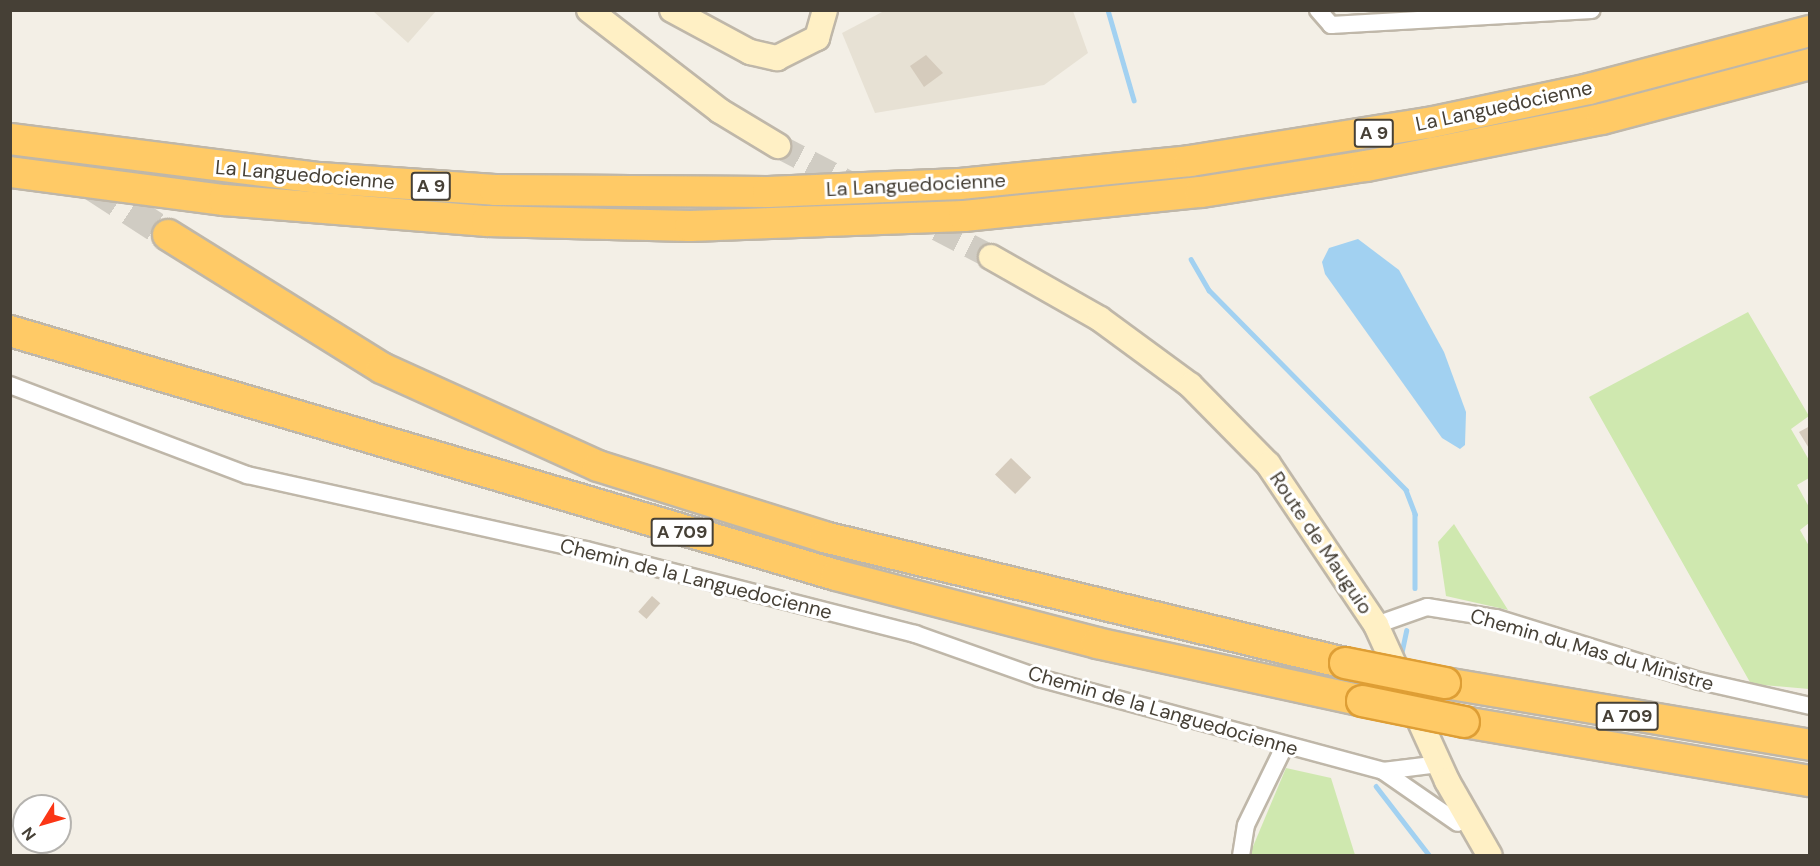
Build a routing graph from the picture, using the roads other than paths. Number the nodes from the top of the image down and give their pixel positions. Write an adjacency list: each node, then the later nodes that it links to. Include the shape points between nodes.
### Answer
1 (672, 10): 2 (street, via 750,52 777,58 817,38)
2 (825, 10)
3 (1318, 10): 4 (street, via 1331,26)
4 (1592, 10)
5 (605, 15): 9 (street, via 720,111)
6 (1809, 31): 8 (highway, La Languedocienne / A 9, via 1589,89 1418,125 1190,161 960,184 757,193 495,190 308,177)
7 (1809, 64): 10 (highway, La Languedocienne / A 9, via 1591,121 1388,162 1191,193 964,216 690,226 498,221 280,206)
8 (10, 139)
9 (778, 146)
10 (10, 172)
11 (168, 235): 18 (highway, A 709, bridge, via 382,368 547,446 645,484 969,575 1345,663)
12 (991, 257): 15 (street, Route de Mauguio, via 1100,319 1190,385 1268,465)
13 (10, 331): 21 (highway, A 709, bridge, via 836,575 1097,643 1464,722)
14 (10, 385): 17 (street, Chemin de la Languedocienne, via 247,476 585,550 915,634 1039,678)
15 (1380, 635): 16 (street, Chemin du Mas du Ministre, via 1427,607 1496,618 1700,681); 20 (street, Route de Mauguio)
16 (1809, 706)
17 (1285, 745): 19 (street, Chemin de la Languedocienne); 23 (street, via 1246,825)
18 (1809, 745)
19 (1383, 771): 20 (street, Chemin de la Languedocienne); 22 (street, Chemin de la Languedocienne)
20 (1443, 773): 22 (street); 25 (street)
21 (1809, 781)
22 (1458, 823): 24 (street)
23 (1241, 855)
24 (1474, 855)
25 (1490, 855)

